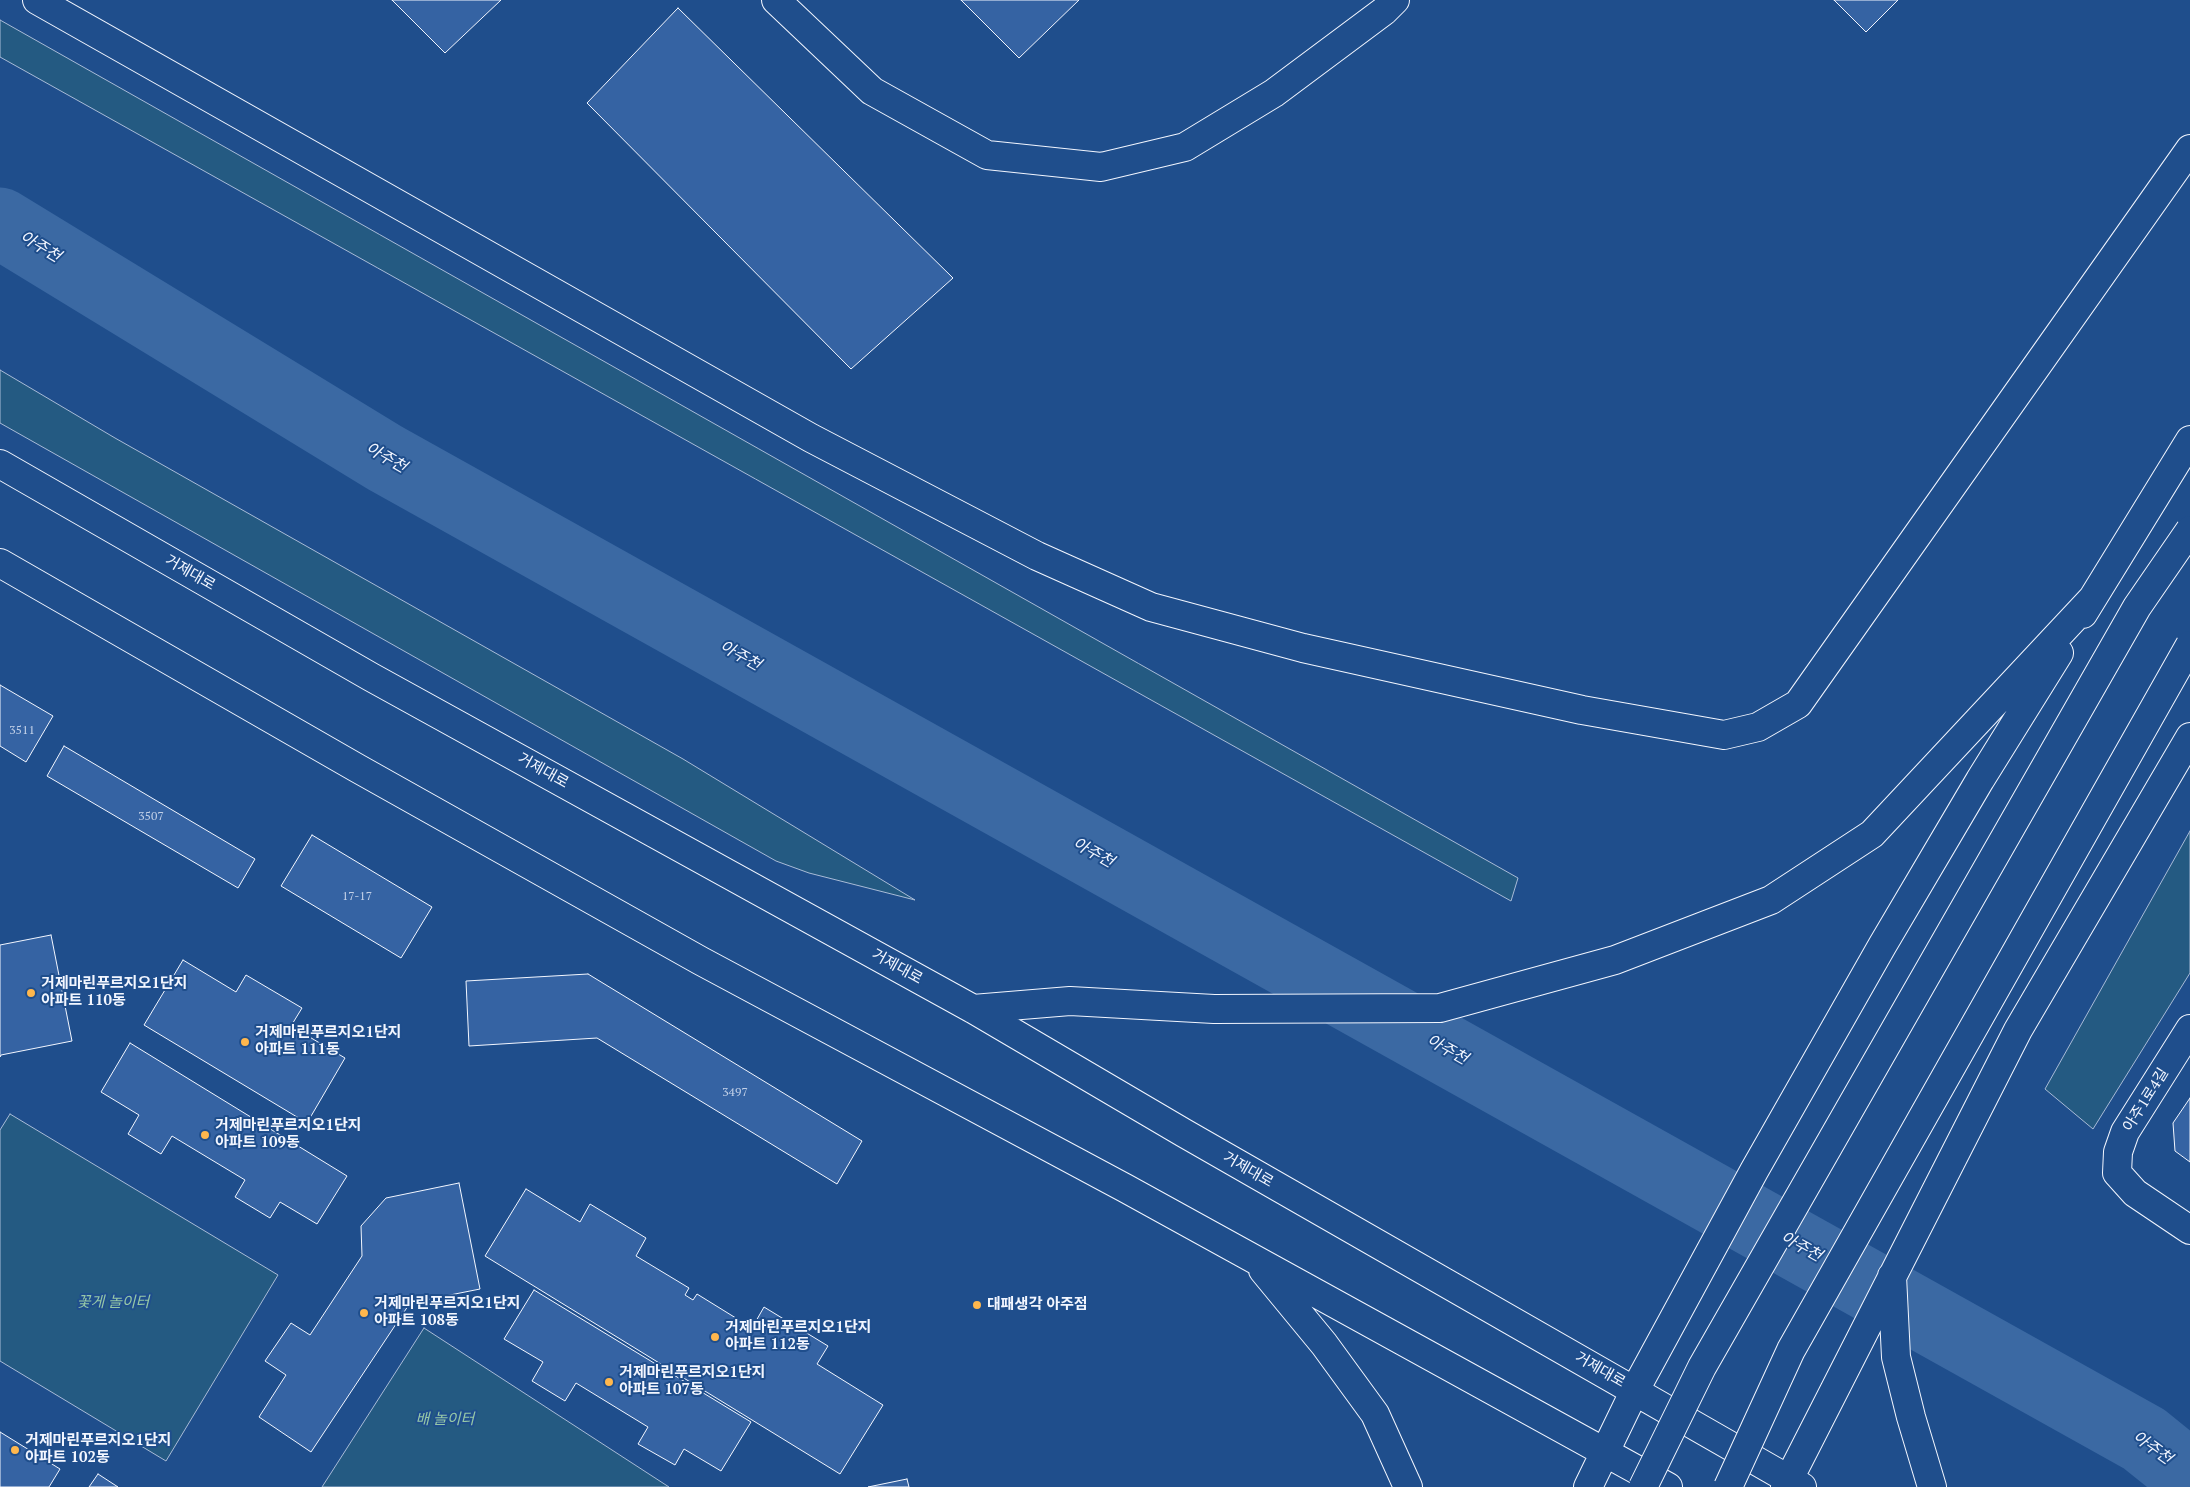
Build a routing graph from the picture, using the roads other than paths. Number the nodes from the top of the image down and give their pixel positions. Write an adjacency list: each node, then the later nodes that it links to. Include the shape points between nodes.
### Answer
1 (37, 0): 4 (main road, via 811,438 1038,556 1151,607 1312,650 1582,710 1724,735 1758,727 1798,704)
2 (776, 0): 3 (main road, via 872,91 987,155 1101,167 1185,147 1274,93)
3 (1395, 0)
4 (2190, 149)
5 (2190, 440): 9 (main road)
6 (0, 464): 12 (main road, 거제대로, via 380,681)
7 (2190, 530): 22 (main road, bridge, via 2137,607 1707,1358)
8 (0, 563): 15 (main road, via 701,961)
9 (2092, 599): 12 (main road, via 1872,834 1772,900 1616,960 1440,1008 1214,1009 1070,1000); 17 (main road, via 1882,946)
10 (2190, 645): 24 (main road, bridge, via 1791,1350)
11 (2190, 737): 16 (main road, via 2018,1030)
12 (973, 1009): 17 (main road, 거제대로)
13 (2190, 1029): 14 (main road, 아주1로4길, via 2125,1132 2118,1152 2117,1173 2135,1193)
14 (2190, 1230)
15 (1252, 1258): 18 (main road); 20 (main road, via 1324,1344 1375,1414)
16 (1892, 1274): 19 (main road, via 1826,1406); 25 (main road, via 1896,1357)
17 (1635, 1390): 18 (main road); 19 (main road, 거제대로)
18 (1604, 1452): 21 (main road); 23 (main road)
19 (1792, 1484)
20 (1408, 1487)
21 (1588, 1487)
22 (1643, 1487)
23 (1668, 1487)
24 (1728, 1487)
25 (1932, 1487)

